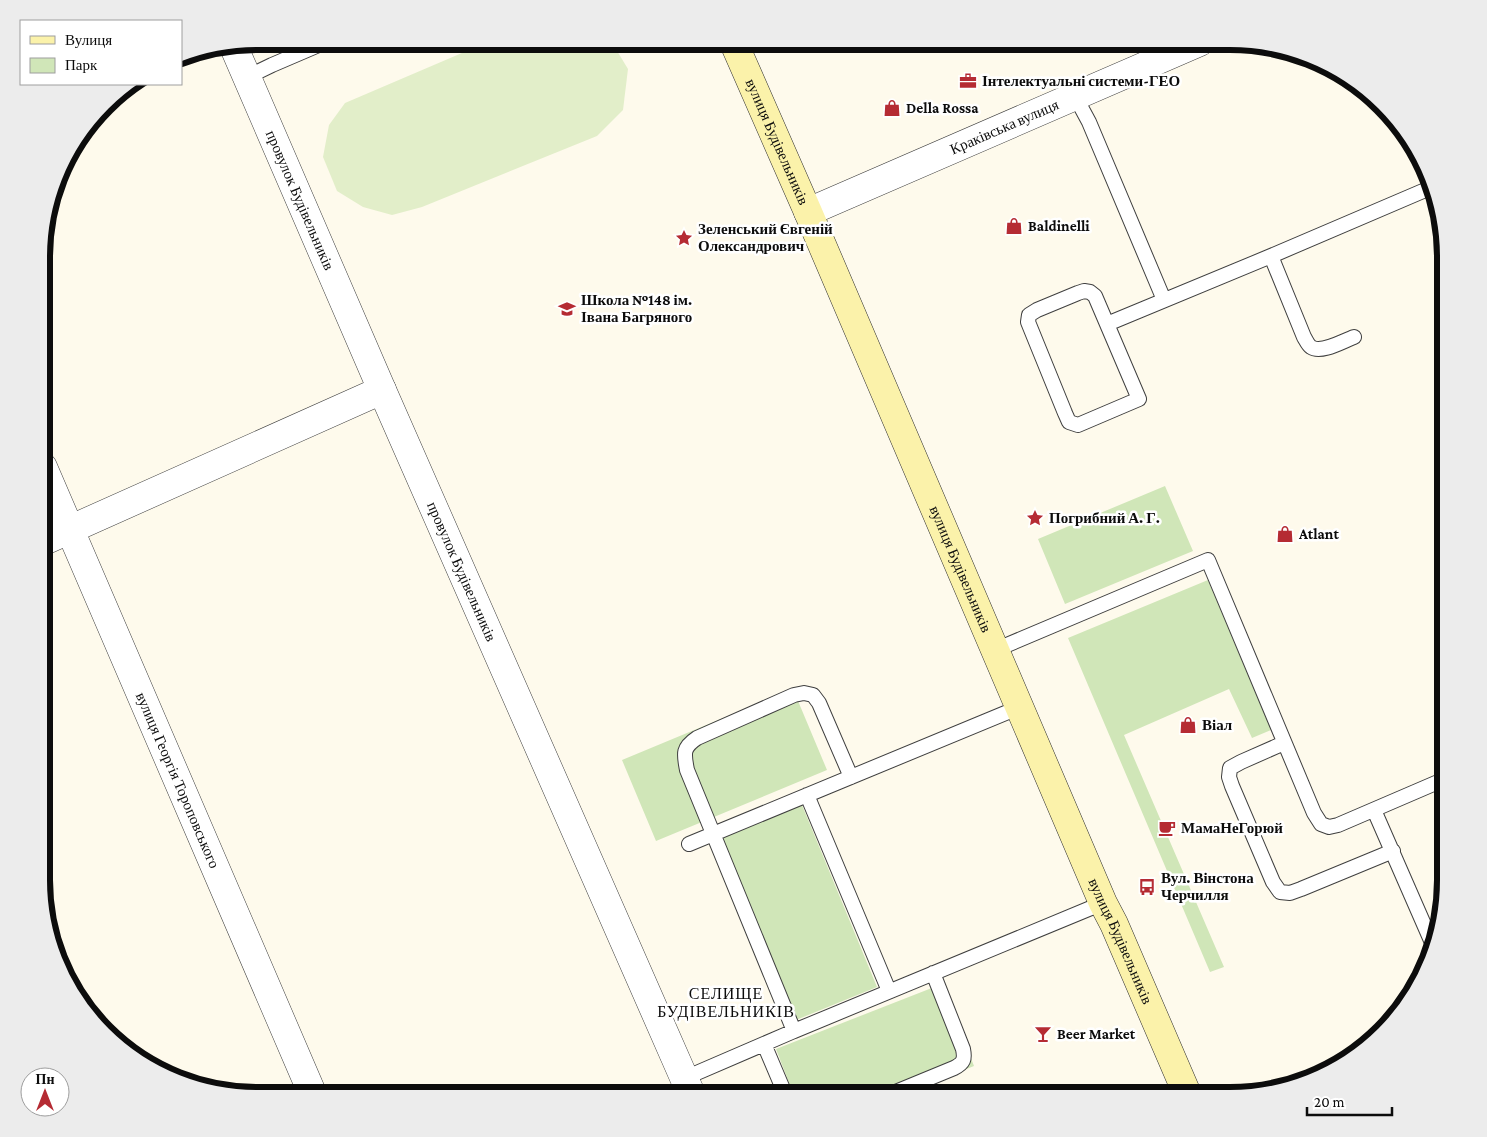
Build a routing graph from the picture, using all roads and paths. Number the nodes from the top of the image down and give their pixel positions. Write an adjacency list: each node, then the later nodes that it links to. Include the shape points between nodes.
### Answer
1 (306, 50): 5 (lane)
2 (737, 50): 8 (main road, вулиця Будівельників)
3 (1178, 50): 6 (street, Краківська вулиця)
4 (236, 51): 5 (street, провулок Будівельників)
5 (246, 77): 13 (street, провулок Будівельників)
6 (1075, 96): 8 (street, Краківська вулиця); 10 (lane)
7 (1426, 190): 9 (lane)
8 (808, 212): 17 (main road, вулиця Будівельників)
9 (1271, 256): 10 (lane); 12 (lane, via 1310,346 1317,350 1327,348)
10 (1164, 300): 11 (lane)
11 (1107, 324): 11 (lane, via 1095,296 1090,292 1078,292 1029,315 1030,329 1069,422 1086,422 1139,399)
12 (1354, 337)
13 (382, 390): 15 (street); 34 (street, провулок Будівельників)
14 (50, 484): 15 (street, вулиця Георгія Тороповського)
15 (69, 530): 16 (street); 33 (street, вулиця Георгія Тороповського)
16 (50, 538)
17 (995, 650): 18 (main road, вулиця Будівельників); 19 (lane, via 1208,560)
18 (1020, 706): 20 (lane); 27 (main road, вулиця Будівельників)
19 (1284, 743): 23 (lane, via 1321,824 1329,827 1338,825); 26 (lane, via 1230,768 1229,778 1280,892 1301,889)
20 (851, 777): 22 (lane); 24 (lane, via 819,703 813,695 794,695 688,744 684,755 687,770)
21 (1437, 782): 23 (lane)
22 (808, 795): 24 (lane); 30 (lane)
23 (1374, 810): 26 (lane)
24 (713, 834): 25 (lane); 31 (lane)
25 (689, 844)
26 (1392, 851): 28 (lane)
27 (1103, 903): 29 (lane); 37 (main road, вулиця Будівельників)
28 (1429, 936)
29 (932, 973): 30 (lane); 36 (lane, via 963,1048 964,1058 962,1064)
30 (889, 991): 31 (lane)
31 (794, 1031): 32 (lane)
32 (764, 1044): 34 (lane); 35 (lane)
33 (310, 1087)
34 (689, 1087)
35 (782, 1087)
36 (908, 1087)
37 (1184, 1087)

